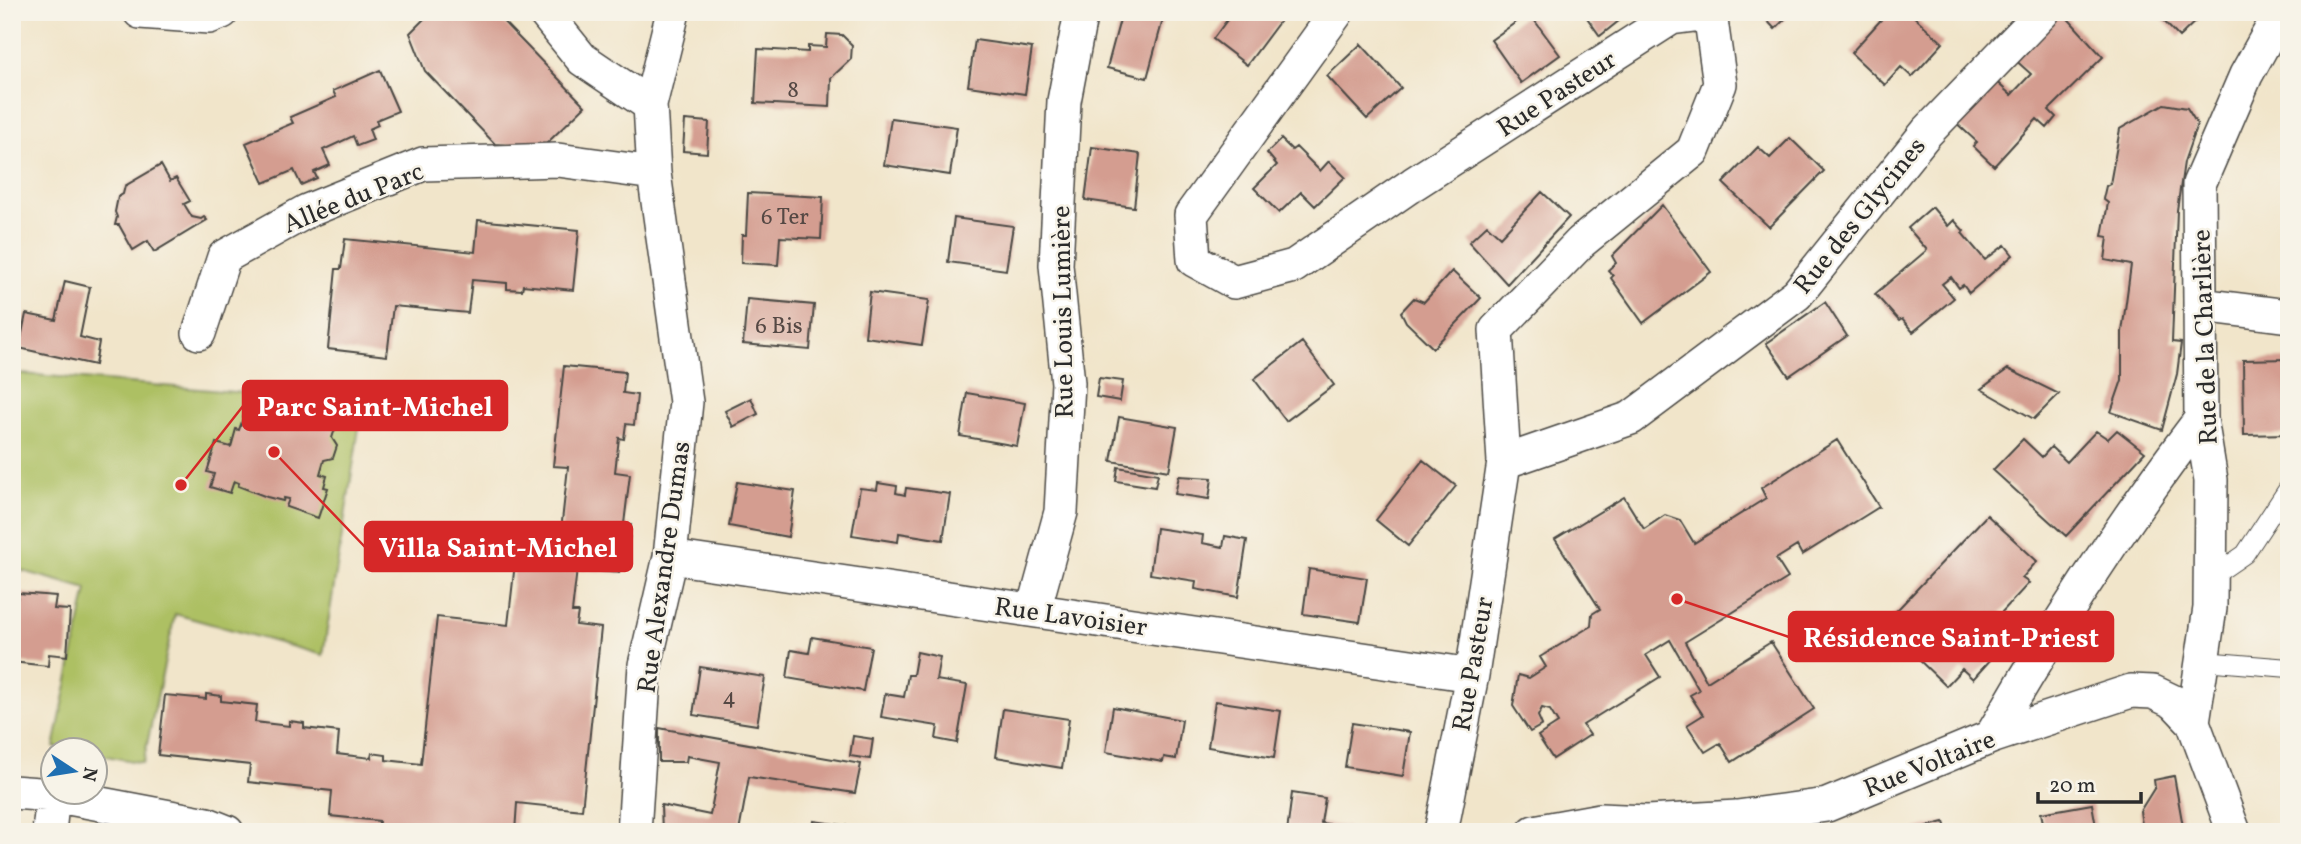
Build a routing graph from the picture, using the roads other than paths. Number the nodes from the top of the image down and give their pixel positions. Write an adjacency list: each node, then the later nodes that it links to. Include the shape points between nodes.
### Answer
1 (141, 12): 2 (street, via 209,17)
2 (222, 12)
3 (544, 12): 10 (street, via 582,59)
4 (673, 12): 10 (street, Rue Alexandre Dumas)
5 (1081, 12): 20 (street, Rue Louis Lumière, via 1064,101 1056,265 1068,383 1061,512)
6 (1337, 12): 9 (street, Rue Pasteur, via 1191,215 1194,260 1234,282 1294,266 1671,18)
7 (2043, 12): 16 (street, Rue des Glycines, via 1927,132 1797,294 1632,418)
8 (2281, 12): 12 (street, Rue de la Charlière, via 2246,75 2199,184)
9 (1710, 13): 16 (street, Rue Pasteur, via 1720,84 1693,151 1581,242 1496,330)
10 (650, 105): 11 (street, Rue Alexandre Dumas)
11 (654, 173): 14 (street, Allée du Parc, via 558,160 423,164 307,211 224,257); 18 (street, Rue Alexandre Dumas, via 687,402)
12 (2201, 305): 13 (street); 15 (street, Rue de la Charlière)
13 (2289, 316)
14 (199, 333)
15 (2201, 419): 19 (street, Rue de la Charlière, via 2211,480); 25 (street, via 2083,587)
16 (1504, 462): 23 (street, Rue Pasteur)
17 (2289, 487): 19 (lane, via 2245,554)
18 (670, 557): 20 (street, Rue Lavoisier); 33 (street, Rue Alexandre Dumas, via 645,665)
19 (2210, 578): 21 (street, Rue de la Charlière)
20 (1034, 610): 23 (street, Rue Lavoisier)
21 (2203, 661): 22 (lane); 24 (street, Rue de la Charlière)
22 (2289, 668)
23 (1472, 675): 34 (street, Rue Pasteur)
24 (2193, 722): 25 (street, Rue Voltaire, via 2164,697 2131,691); 36 (street, Rue Voltaire)
25 (1991, 737): 30 (street, Rue Voltaire, via 1827,804 1724,818)
26 (12, 792): 27 (street)
27 (38, 794)
28 (108, 805): 32 (street)
29 (52, 806): 31 (street)
30 (1602, 826): 35 (street, Rue Voltaire)
31 (49, 832)
32 (227, 832)
33 (634, 832)
34 (1441, 832)
35 (1534, 832)
36 (2234, 832)

